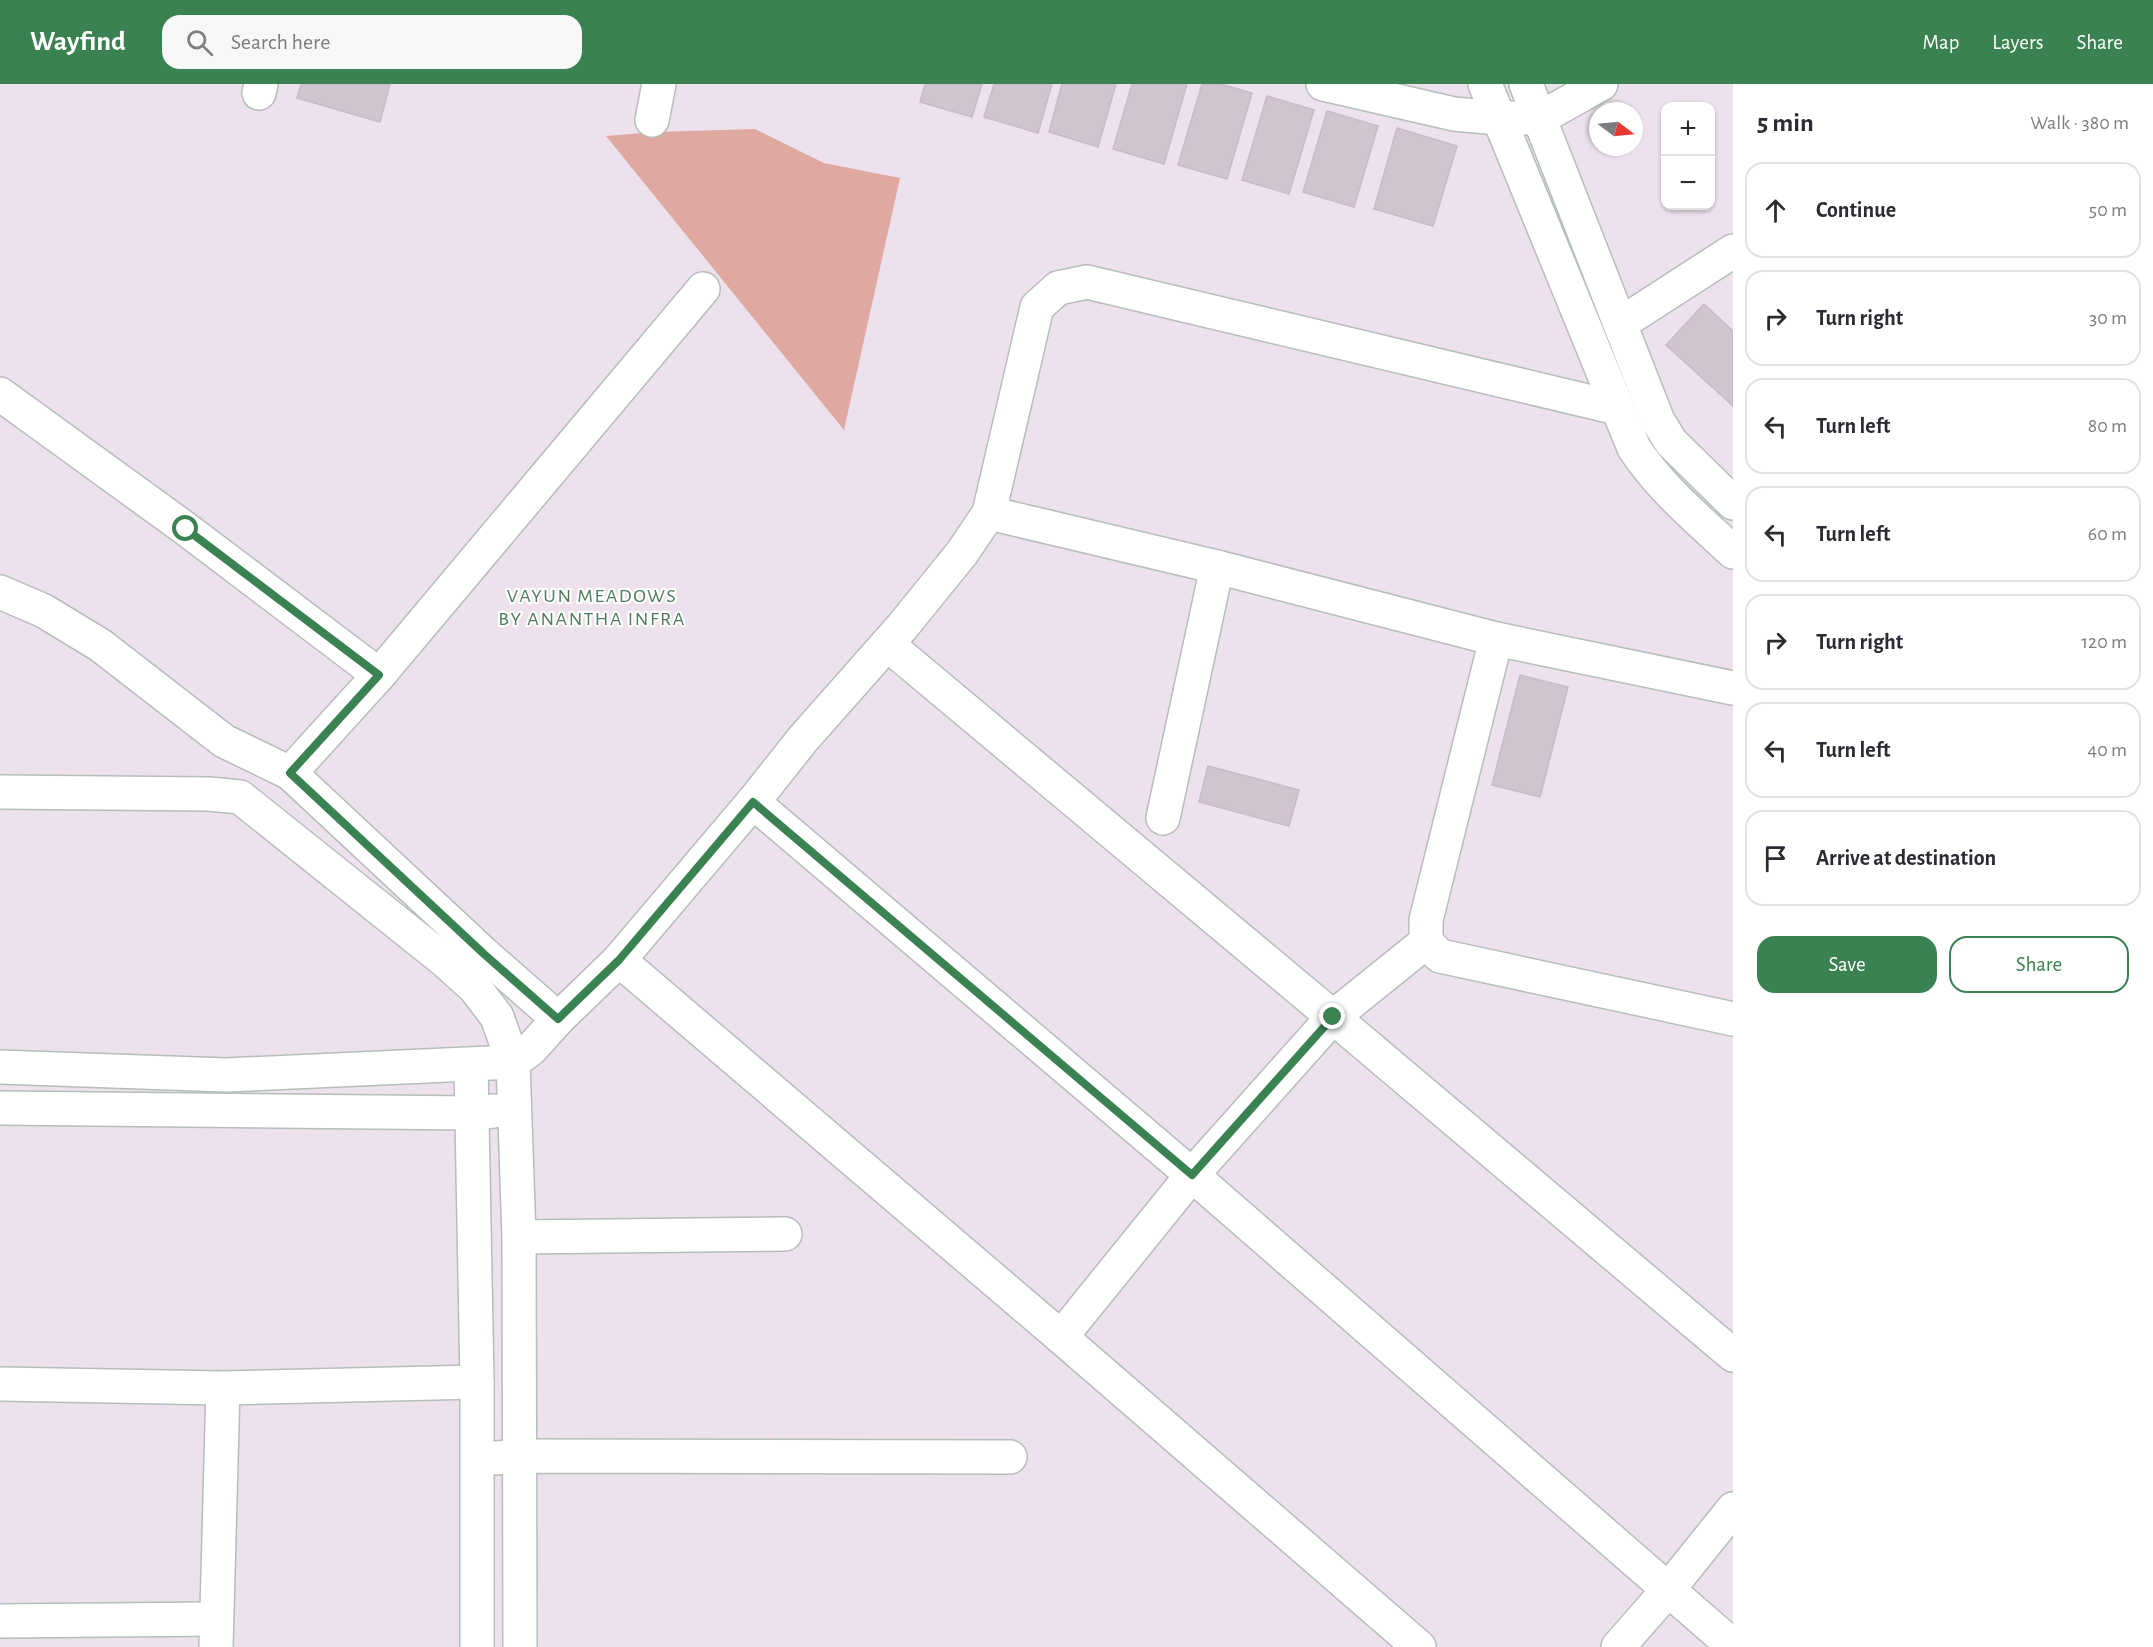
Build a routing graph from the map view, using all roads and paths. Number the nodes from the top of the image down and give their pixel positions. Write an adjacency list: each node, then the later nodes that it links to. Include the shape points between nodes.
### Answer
1 (659, 84): 8 (street)
2 (1323, 84): 6 (street, via 1454,114)
3 (1485, 84): 6 (street)
4 (1526, 84): 7 (street)
5 (1601, 84): 7 (street)
6 (1498, 118): 7 (street); 13 (street)
7 (1540, 118): 11 (street)
8 (652, 120)
9 (1733, 251): 11 (street)
10 (703, 289): 21 (street)
11 (1620, 324): 14 (street, via 1658,421 1671,442)
12 (0, 394): 21 (street)
13 (1617, 408): 15 (street, via 1087,282 1058,288 1037,308); 16 (street, via 1645,464)
14 (1733, 503)
15 (989, 513): 17 (street); 20 (street, via 962,553)
16 (1733, 552)
17 (1217, 567): 19 (street); 26 (street)
18 (0, 592): 23 (street, via 44,611 100,645 224,741)
19 (1497, 639): 22 (street); 27 (street, via 1426,920)
20 (887, 644): 25 (street); 29 (street)
21 (379, 675): 23 (street)
22 (1733, 688)
23 (290, 773): 30 (street)
24 (0, 792): 32 (street, via 240,797 475,988 497,1017)
25 (753, 802): 28 (street); 38 (street)
26 (1163, 818)
27 (1426, 942): 29 (street); 31 (street, via 1440,956)
28 (619, 960): 30 (street); 41 (street)
29 (1333, 1017): 38 (street); 42 (street)
30 (558, 1019): 32 (street, via 531,1049)
31 (1733, 1019)
32 (513, 1062): 33 (street); 36 (street)
33 (471, 1065): 34 (street, via 226,1075); 37 (street)
34 (0, 1067)
35 (0, 1108): 37 (street)
36 (514, 1109): 37 (street); 40 (street)
37 (473, 1113): 43 (street)
38 (1192, 1175): 41 (street); 50 (street)
39 (785, 1234): 40 (street)
40 (519, 1237): 46 (street)
41 (1061, 1337): 56 (street)
42 (1733, 1354)
43 (477, 1382): 45 (street); 48 (street)
44 (0, 1384): 45 (street)
45 (223, 1388): 52 (street)
46 (518, 1456): 47 (street); 48 (street); 55 (street)
47 (1010, 1457)
48 (476, 1460): 54 (street)
49 (1733, 1509): 50 (street)
50 (1668, 1590): 53 (street); 57 (street)
51 (0, 1621): 52 (street)
52 (216, 1633)
53 (1733, 1646)
54 (477, 1647)
55 (519, 1647)
56 (1419, 1647)
57 (1618, 1647)

